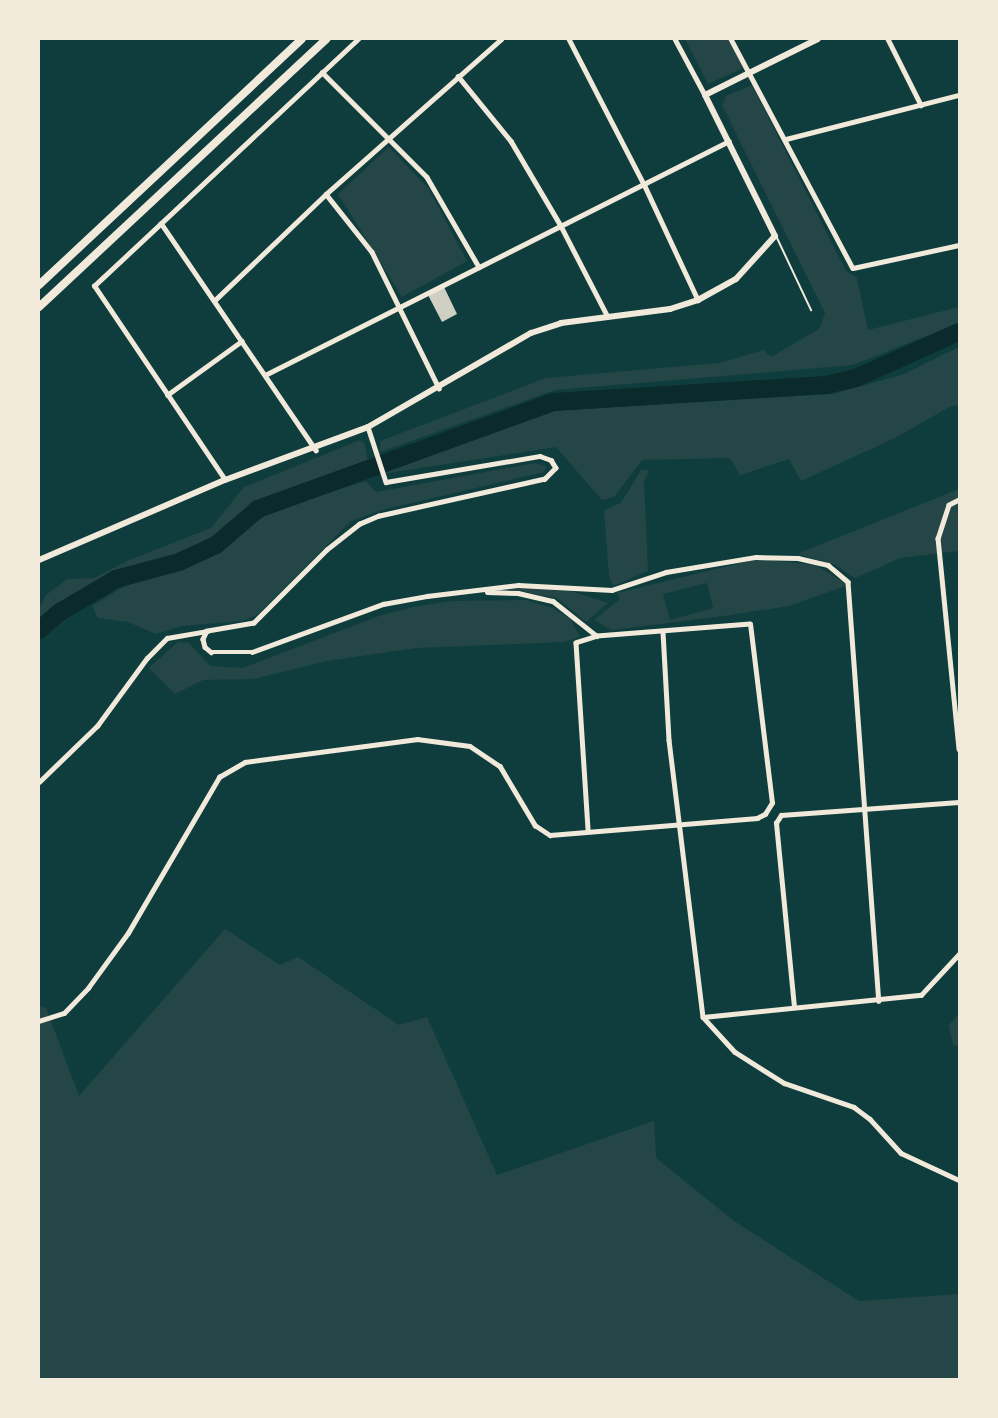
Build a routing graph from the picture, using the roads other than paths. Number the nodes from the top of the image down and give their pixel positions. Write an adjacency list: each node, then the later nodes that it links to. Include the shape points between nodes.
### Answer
1 (302, 39): 16 (highway)
2 (326, 39): 20 (highway)
3 (358, 39): 10 (street)
4 (501, 39): 12 (street)
5 (569, 39): 21 (street)
6 (675, 39): 13 (street)
7 (731, 39): 11 (street)
8 (819, 39): 11 (street)
9 (888, 39): 15 (street)
10 (322, 72): 17 (street); 23 (street)
11 (750, 75): 13 (street); 18 (street)
12 (458, 76): 17 (street); 24 (street, via 512,141)
13 (705, 95): 19 (street)
14 (959, 95): 15 (street)
15 (921, 105): 18 (street)
16 (199, 135): 20 (highway); 28 (highway)
17 (389, 138): 22 (street); 27 (street, via 428,177)
18 (786, 139): 26 (street, via 853,268)
19 (729, 141): 21 (street); 25 (street)
20 (211, 146): 31 (highway)
21 (644, 184): 24 (street); 29 (street)
22 (326, 194): 30 (street); 32 (street, via 372,252)
23 (160, 223): 30 (street); 38 (street, via 94,286)
24 (561, 226): 27 (street); 34 (street)
25 (775, 236): 29 (street, via 736,279); 33 (lane)
26 (959, 245)
27 (479, 267): 32 (street)
28 (39, 285)
29 (698, 300): 34 (street, via 670,309)
30 (214, 301): 35 (street)
31 (39, 306)
32 (400, 307): 36 (street); 37 (street)
33 (811, 310)
34 (608, 317): 37 (street, via 561,323 531,333)
35 (242, 341): 36 (street); 38 (street)
36 (267, 374): 40 (street)
37 (440, 388): 39 (street)
38 (167, 395): 41 (street)
39 (368, 427): 40 (street); 45 (street, via 382,478 397,483 540,456 551,460 556,468 545,479 379,516 360,524 327,550 254,623)
40 (316, 450): 41 (street)
41 (225, 480): 43 (street)
42 (959, 500): 48 (street, via 949,505 938,538)
43 (39, 560)
44 (472, 592): 45 (street, via 383,604 252,652 211,652 202,639); 47 (street, via 546,599); 51 (street, via 541,585 612,590 666,572 756,557 798,558 828,565 848,582)
45 (207, 631): 49 (street, via 167,638 147,658 90,734)
46 (663, 633): 47 (street); 52 (street, via 669,740); 52 (street, via 745,624 753,628 772,804 757,818)
47 (597, 636): 53 (street, via 574,648)
48 (959, 749)
49 (39, 782)
50 (959, 801): 51 (street)
51 (866, 811): 55 (street); 56 (street, via 781,816 776,823)
52 (680, 824): 53 (street); 57 (street)
53 (588, 831): 58 (street, via 542,833 500,766 470,746 417,739 233,766 219,777 128,933 88,988 64,1013)
54 (959, 954): 55 (street, via 921,995)
55 (879, 1001): 56 (street)
56 (794, 1007): 57 (street)
57 (703, 1017): 59 (street, via 744,1058 784,1083 854,1107 901,1153)
58 (39, 1021)
59 (959, 1180)

